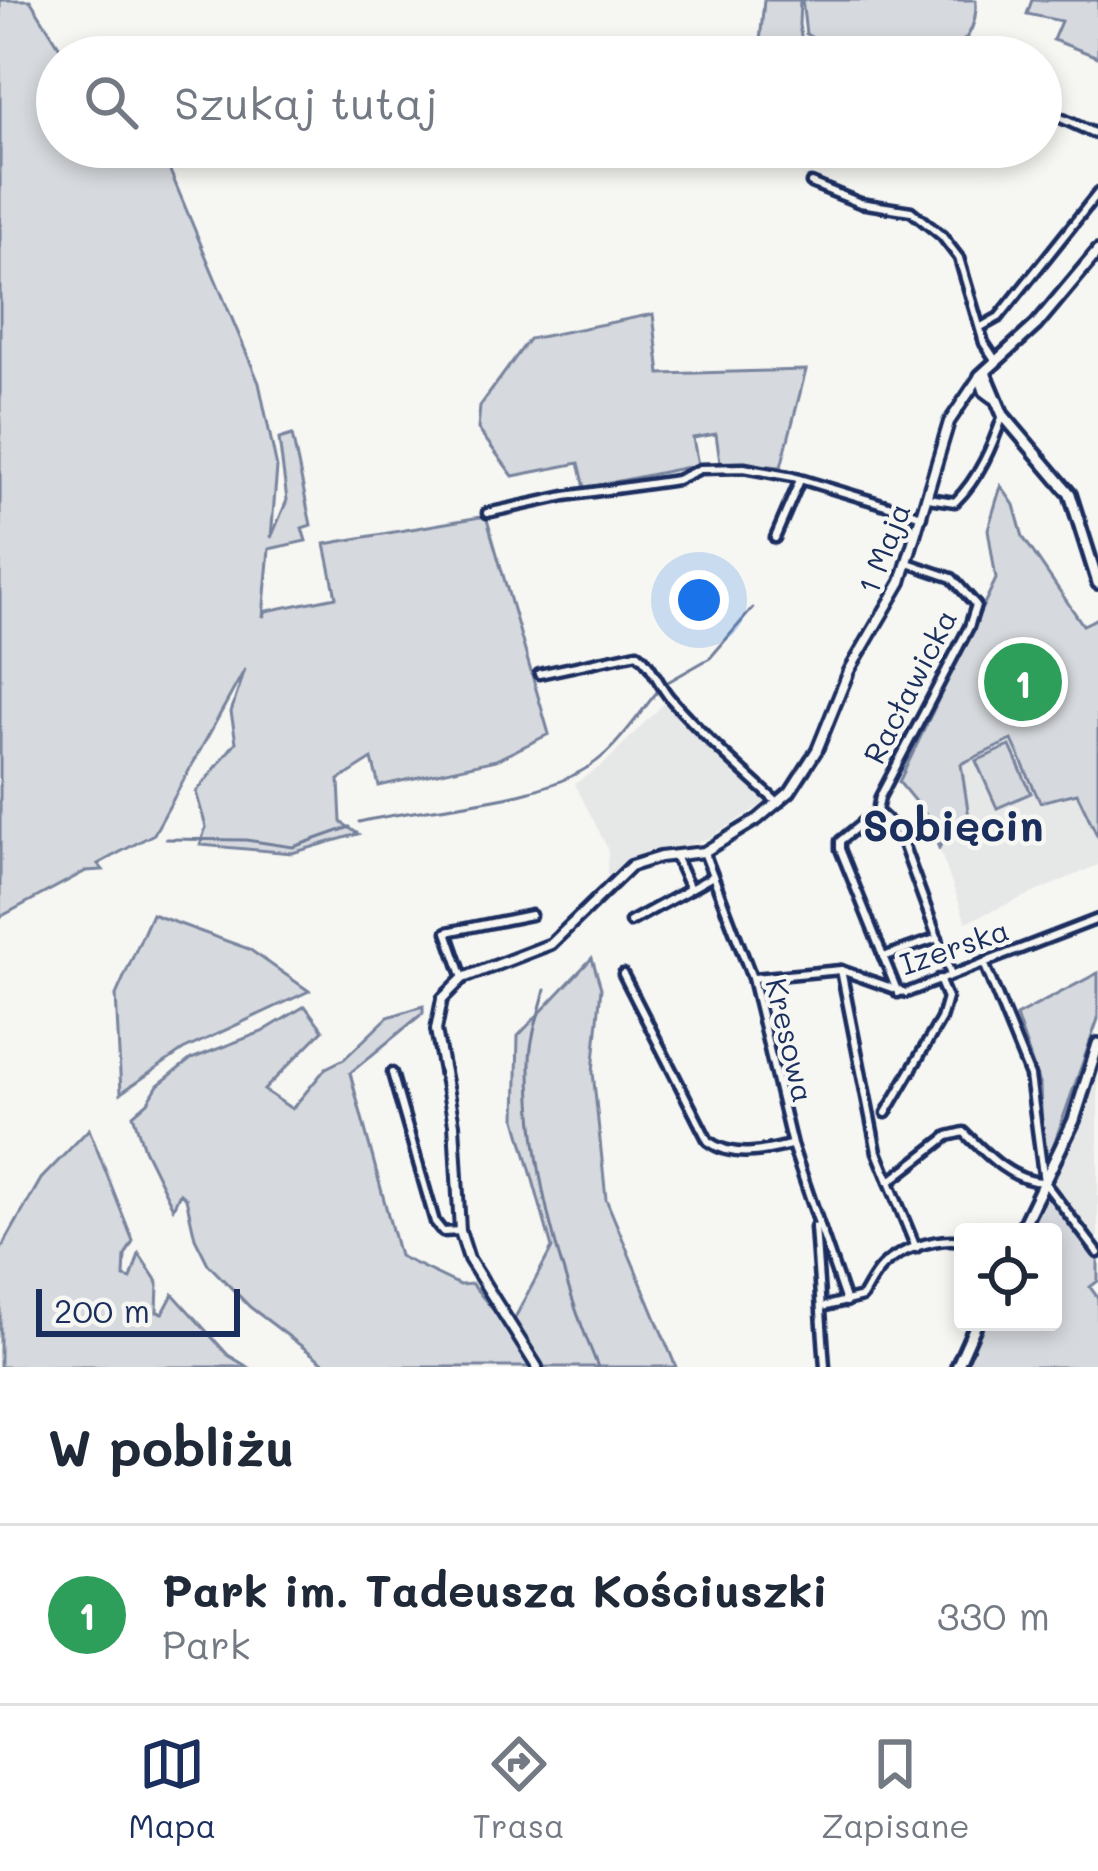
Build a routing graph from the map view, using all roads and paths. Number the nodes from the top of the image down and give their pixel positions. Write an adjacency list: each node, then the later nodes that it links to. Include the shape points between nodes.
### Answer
1 (1062, 119): 2 (street)
2 (1098, 135)
3 (811, 183): 6 (street, via 860,203 902,208 932,227 959,258)
4 (1098, 193): 6 (street, via 999,317)
5 (1098, 251): 7 (main road, 1 Maja)
6 (981, 327): 7 (street)
7 (996, 362): 8 (main road, 1 Maja)
8 (983, 374): 9 (street, 1 Maja); 10 (main road)
9 (968, 390): 10 (street); 13 (street, 1 Maja, via 949,422)
10 (989, 394): 11 (main road)
11 (1003, 415): 13 (street, via 969,488 955,502); 18 (main road, via 1070,494)
12 (800, 480): 14 (street, via 764,470 700,470); 15 (street); 16 (street)
13 (928, 498): 15 (street, 1 Maja)
14 (488, 513)
15 (922, 516): 17 (street, 1 Maja)
16 (776, 538)
17 (908, 563): 20 (street, 1 Maja, via 848,671 811,762); 21 (street, Racławicka, via 952,578 976,605)
18 (1098, 583)
19 (539, 674): 20 (street, via 637,653 682,710)
20 (778, 803): 22 (street, 1 Maja)
21 (877, 811): 29 (street, via 898,830); 30 (street, Racławicka, via 840,849)
22 (704, 852): 23 (street); 24 (street, Kresowa)
23 (675, 856): 25 (street); 35 (street, via 620,873 551,944)
24 (713, 875): 25 (street); 36 (street, Kresowa)
25 (690, 889): 28 (street)
26 (532, 915): 35 (street, via 447,932)
27 (1098, 919): 31 (street, Izerska)
28 (630, 922)
29 (938, 938): 30 (street); 34 (street)
30 (883, 957): 38 (street)
31 (984, 963): 34 (street, Izerska); 43 (street, via 1030,1076)
32 (841, 970): 36 (street, Izerska); 38 (street, Izerska); 44 (street)
33 (623, 974): 42 (street, via 708,1141 748,1153)
34 (951, 975): 37 (street, Izerska)
35 (463, 978): 47 (street, via 442,999 436,1030 454,1124)
36 (752, 978): 42 (street, Kresowa)
37 (939, 980): 38 (street, Izerska); 41 (street, via 946,998 940,1019)
38 (898, 993)
39 (1098, 1044): 43 (main road)
40 (392, 1073): 47 (street, via 435,1222 443,1232)
41 (886, 1113)
42 (791, 1145): 45 (street, Kresowa)
43 (1044, 1182): 44 (street, via 1005,1168 964,1132); 46 (main road); 50 (street)
44 (887, 1183): 49 (street)
45 (814, 1218): 51 (street); 52 (street)
46 (1024, 1223)
47 (460, 1231): 55 (street)
48 (954, 1240): 49 (street)
49 (916, 1248): 51 (street, via 880,1267 862,1297)
50 (1098, 1252)
51 (846, 1302): 52 (street)
52 (822, 1307): 54 (street)
53 (973, 1331): 56 (main road)
54 (825, 1366)
55 (536, 1367)
56 (957, 1367)

